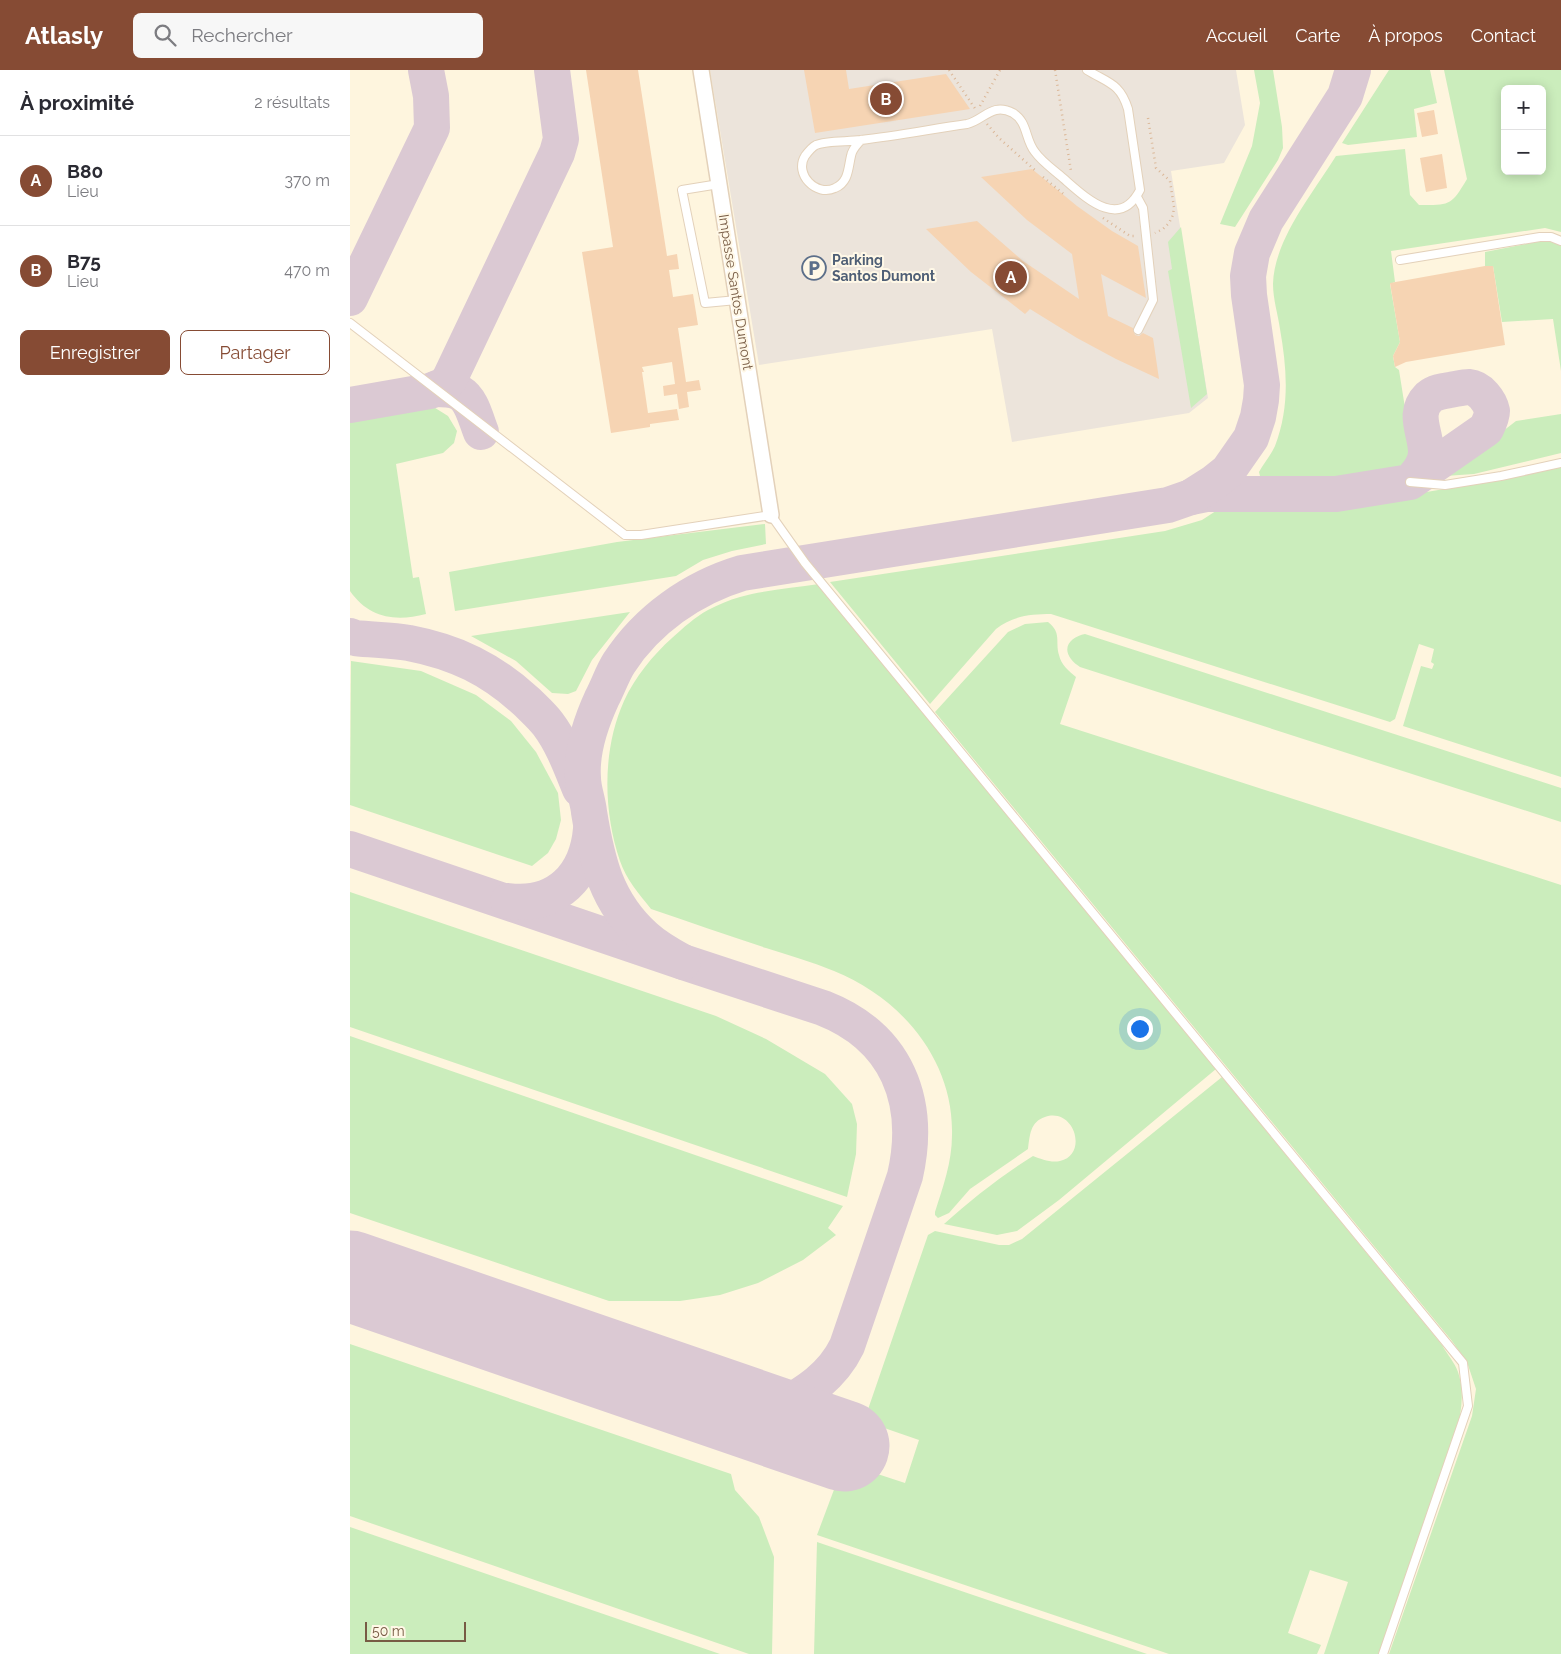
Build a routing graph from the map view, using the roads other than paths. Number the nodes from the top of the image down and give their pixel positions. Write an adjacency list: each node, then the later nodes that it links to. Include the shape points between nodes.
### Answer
1 (701, 70): 4 (street, Impasse Santos Dumont)
2 (1087, 70): 5 (lane, via 1111,83 1125,98 1140,190)
3 (861, 140): 3 (lane, via 816,145 804,158 804,177 819,189 835,188 848,176 851,155); 5 (lane, via 967,124 987,112 1002,110 1012,113 1024,125 1029,144 1036,154 1094,203 1112,210 1121,209)
4 (719, 184): 8 (street, Impasse Santos Dumont); 8 (lane, via 682,190 705,303)
5 (1137, 197): 10 (lane, via 1143,208 1153,300)
6 (1561, 241): 7 (lane, via 1540,237)
7 (1400, 260)
8 (737, 300): 13 (street, Impasse Santos Dumont)
9 (350, 322): 13 (lane, via 625,535)
10 (1138, 330)
11 (1561, 463): 12 (lane, via 1445,485)
12 (1410, 482)
13 (771, 515): 14 (lane, via 812,571 1463,1363 1468,1406)
14 (1383, 1654)

